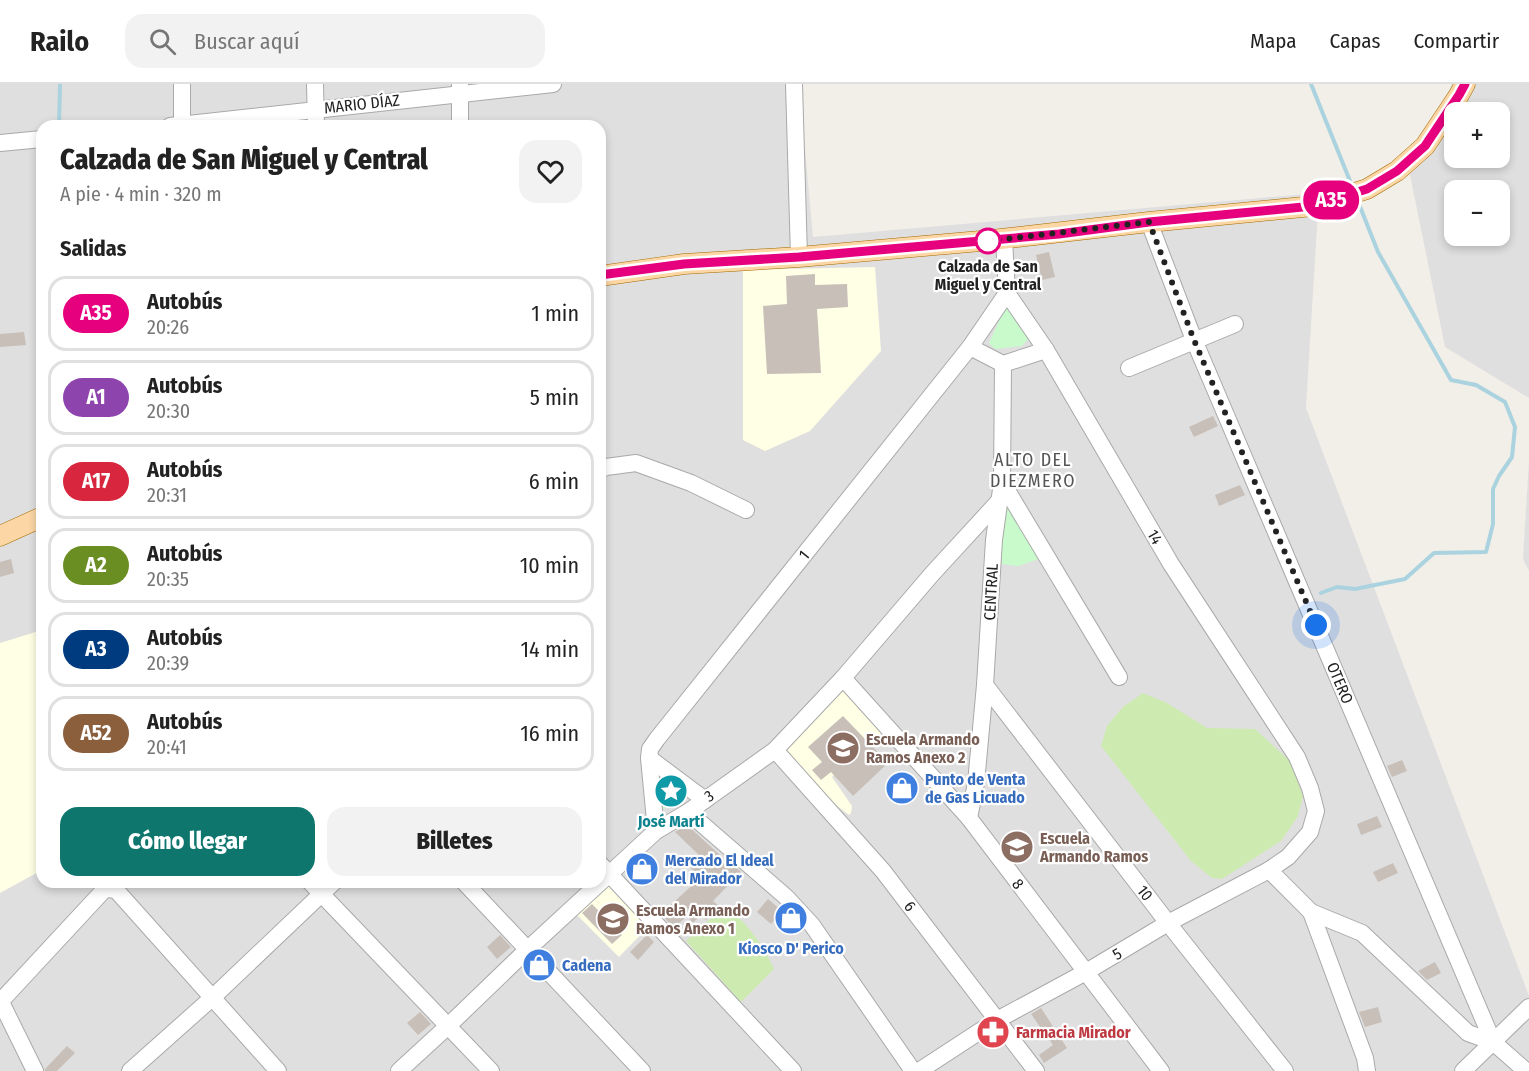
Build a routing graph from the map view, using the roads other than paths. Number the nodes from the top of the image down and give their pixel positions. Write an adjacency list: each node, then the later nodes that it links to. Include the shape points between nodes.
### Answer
1 (182, 84): 8 (street)
2 (315, 84): 7 (street)
3 (552, 84): 6 (street, MARIO DÍAZ)
4 (794, 84): 15 (street)
5 (1465, 84): 13 (main road, via 1425,146 1397,171 1354,193 1313,206)
6 (460, 89): 7 (street, MARIO DÍAZ); 10 (street)
7 (316, 118): 9 (street, MARIO DÍAZ)
8 (177, 120)
9 (281, 120)
10 (460, 120)
11 (36, 140): 12 (street)
12 (0, 143)
13 (1149, 222): 14 (main road); 19 (street, OTERO)
14 (1004, 238): 15 (main road); 17 (street)
15 (799, 257): 16 (main road, via 684,264)
16 (606, 275)
17 (1007, 293): 20 (street, 1); 21 (street, 14)
18 (1234, 324): 19 (street)
19 (1194, 340): 23 (street); 57 (street, OTERO)
20 (970, 347): 22 (street); 34 (street, 1, via 657,739)
21 (1046, 350): 22 (street); 39 (street, 14, via 1171,564 1297,757 1316,811)
22 (1004, 364): 25 (street, CENTRAL)
23 (1129, 368)
24 (606, 467): 27 (street, via 636,463 691,483)
25 (1002, 482): 26 (street, CENTRAL); 30 (street)
26 (999, 501): 31 (street, 3); 32 (street, CENTRAL)
27 (746, 510)
28 (36, 520): 29 (main road)
29 (0, 536)
30 (1119, 677)
31 (843, 678): 33 (street, 3); 37 (street, 8)
32 (985, 685): 37 (street, CENTRAL); 49 (street, 10)
33 (775, 750): 35 (street, 3); 55 (street, 6, via 883,871)
34 (649, 758): 35 (street); 38 (street)
35 (705, 800): 36 (street, 3)
36 (688, 812): 38 (street, 3); 65 (street, via 812,924)
37 (969, 818): 51 (street, 8)
38 (656, 831): 40 (street, 3)
39 (1310, 832): 42 (street, 5, via 1288,857)
40 (606, 868)
41 (606, 870): 64 (street)
42 (1269, 870): 48 (street); 49 (street, 5)
43 (316, 888): 47 (street)
44 (328, 888): 47 (street)
45 (470, 888): 50 (street)
46 (587, 888): 50 (street, 3)
47 (322, 895): 52 (street); 56 (street)
48 (1311, 912): 57 (street, via 1362,933 1468,1033); 70 (street)
49 (1168, 922): 51 (street, 5); 69 (street, 10)
50 (528, 949): 56 (street, 3); 63 (street)
51 (1086, 972): 55 (street, 5); 68 (street, 8)
52 (212, 998): 53 (street, via 116,890 108,889); 59 (street); 60 (street)
53 (0, 1000): 58 (street)
54 (1529, 1007): 57 (street)
55 (996, 1020): 66 (street, 5); 67 (street, 6)
56 (448, 1026): 61 (street, 3); 62 (street)
57 (1493, 1042): 71 (street); 72 (street)
58 (35, 1071)
59 (130, 1071)
60 (278, 1071)
61 (399, 1071)
62 (490, 1071)
63 (642, 1071)
64 (793, 1071)
65 (913, 1071)
66 (919, 1071)
67 (1036, 1071)
68 (1161, 1071)
69 (1285, 1071)
70 (1367, 1071)
71 (1463, 1071)
72 (1526, 1071)

